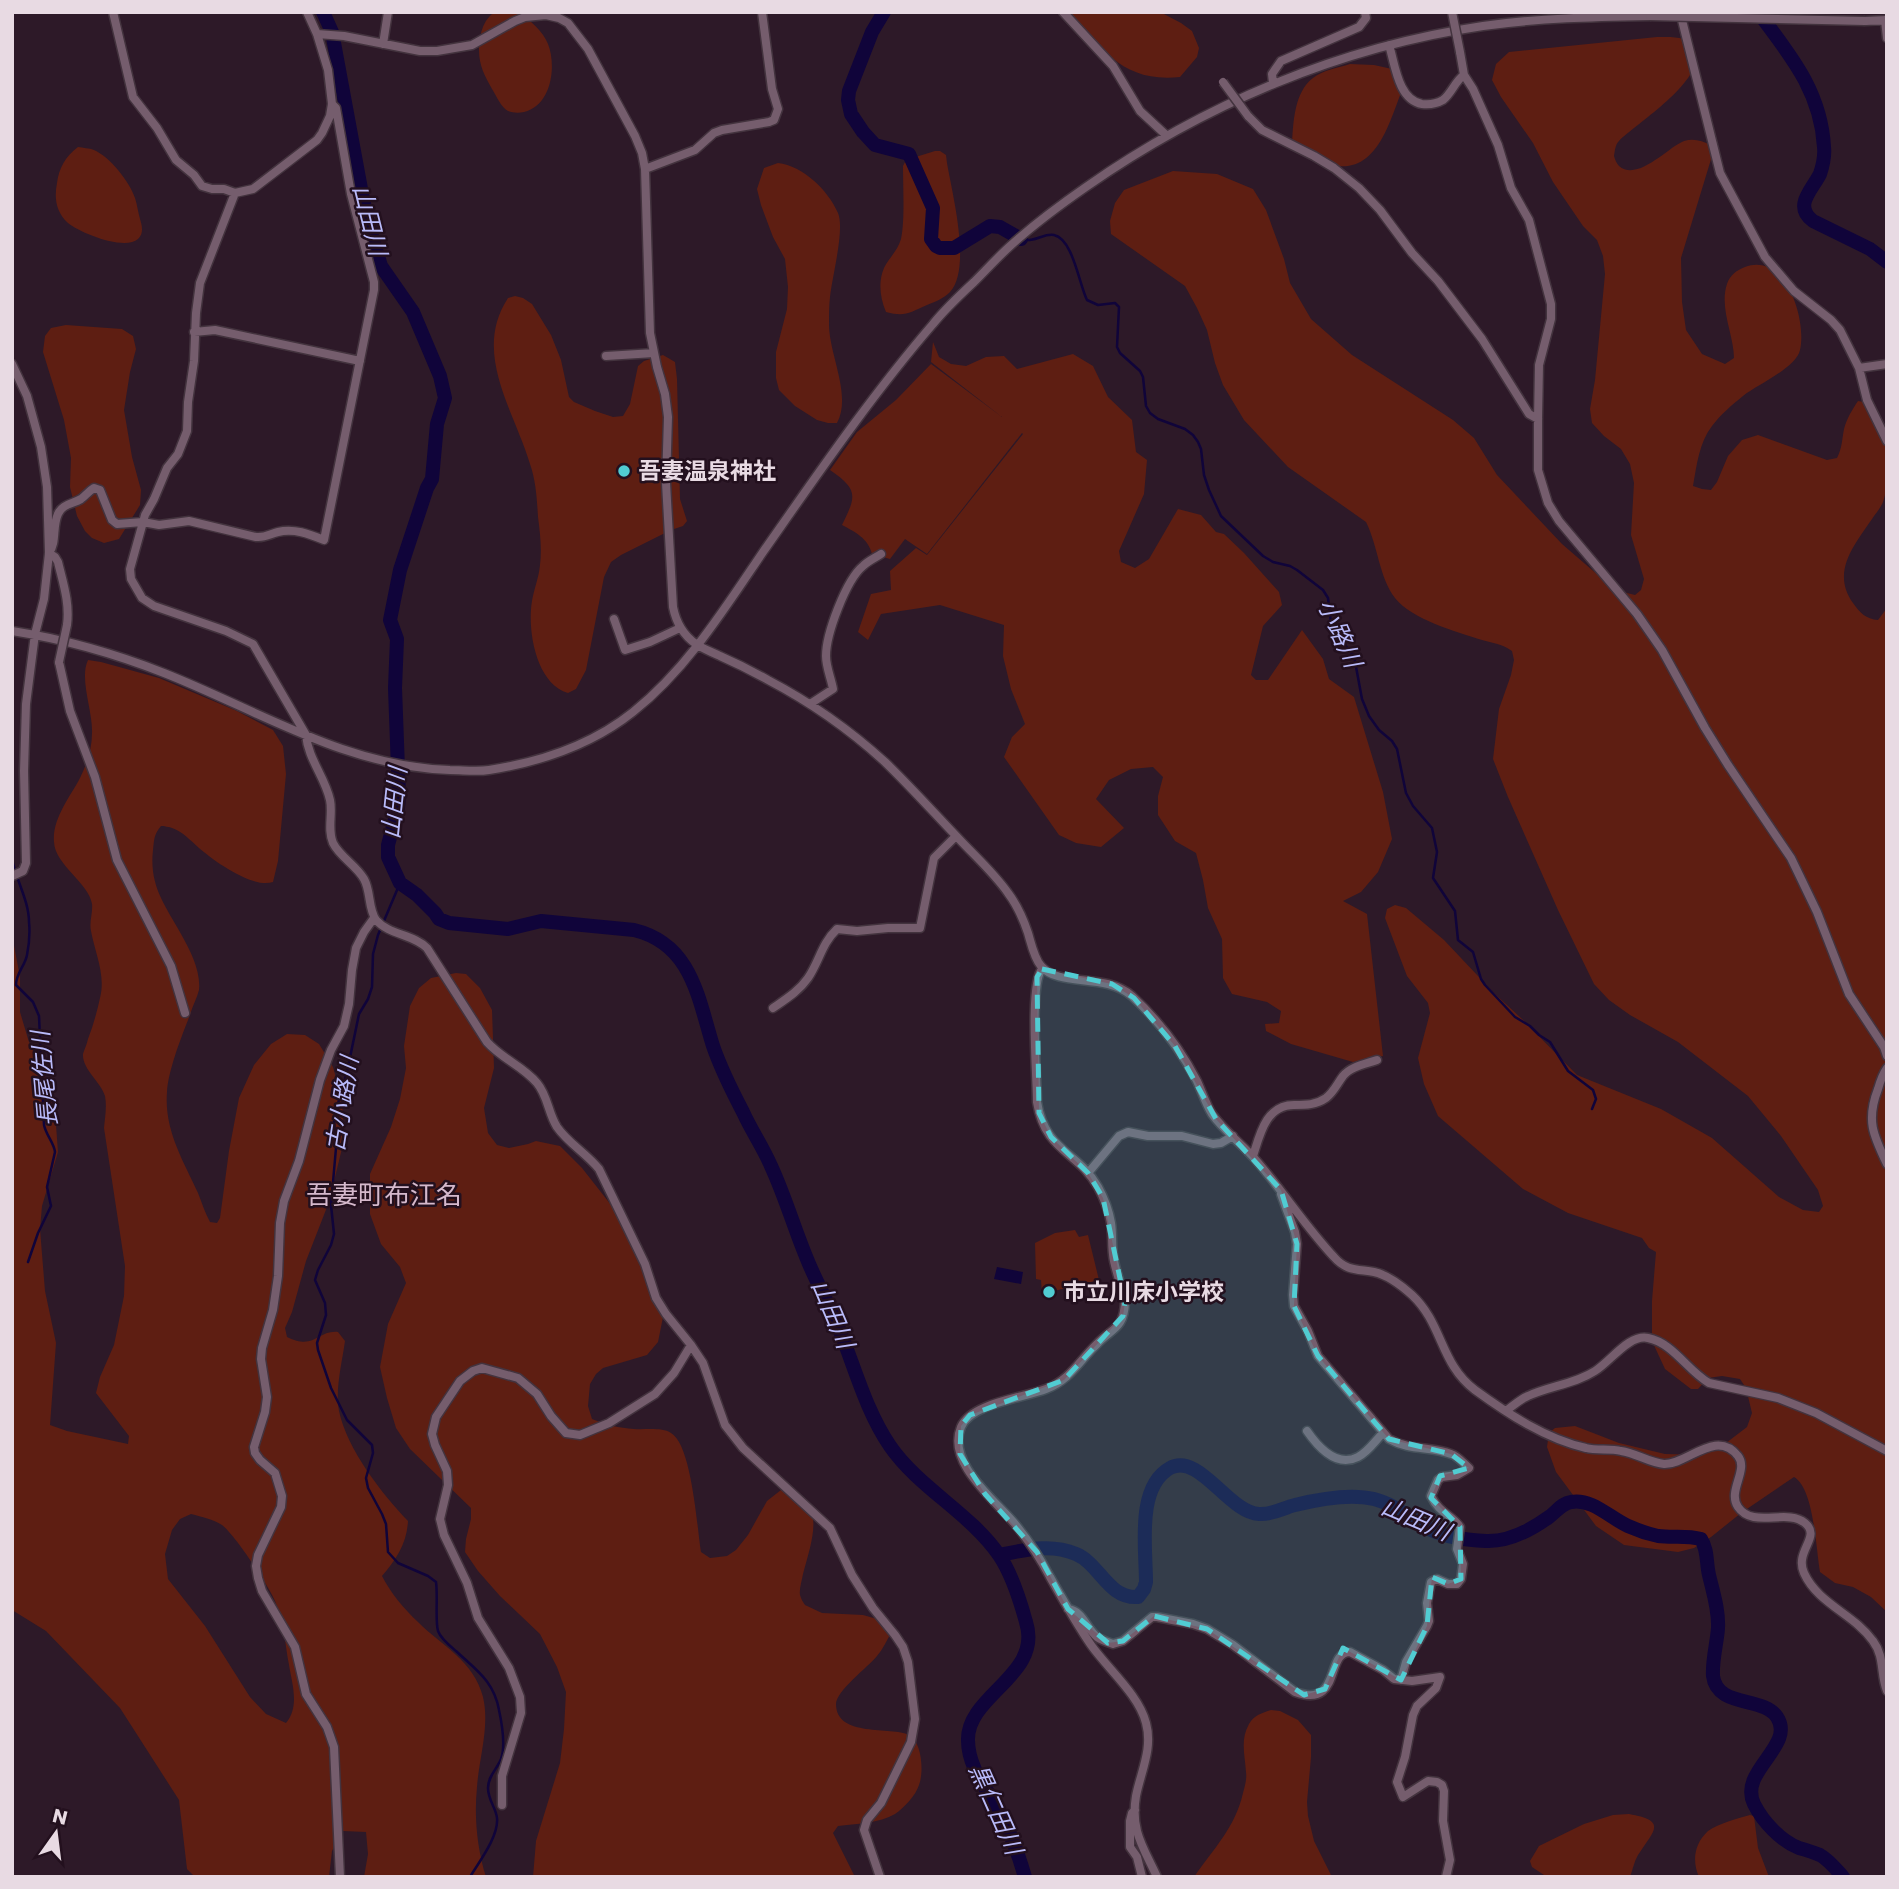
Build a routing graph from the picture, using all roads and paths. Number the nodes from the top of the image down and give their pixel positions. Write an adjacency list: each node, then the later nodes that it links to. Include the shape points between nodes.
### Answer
1 (113, 12): 21 (street, via 137,104 176,160 202,186)
2 (307, 12): 11 (street)
3 (388, 12): 13 (street)
4 (762, 12): 20 (street, via 778,109 774,120 714,133 695,150)
5 (1063, 12): 19 (street, via 1114,66 1140,111)
6 (1365, 12): 17 (street, via 1359,27 1281,61 1272,74)
7 (1452, 12): 15 (street, bridge)
8 (1680, 12): 28 (street, via 1720,173 1765,257 1794,291 1840,330)
9 (560, 15): 13 (street, via 525,18 472,45 453,49 420,51); 20 (street, via 595,60 639,144)
10 (1886, 20): 12 (street); 14 (street, bridge, via 1572,18 1481,26)
11 (320, 33): 13 (street); 18 (street)
12 (1887, 38)
13 (383, 44)
14 (1389, 45): 15 (street, via 1403,91 1416,102 1442,100); 17 (street)
15 (1464, 75): 29 (street, via 1529,220 1551,304 1539,365)
16 (1223, 82): 29 (street, bridge, via 1262,130 1334,168 1380,210 1482,339 1529,415)
17 (1273, 83): 19 (street)
18 (332, 104): 21 (street, via 317,140 260,186); 25 (street, via 374,282)
19 (1166, 135): 38 (street, via 1051,211 935,320 825,464)
20 (645, 169): 23 (street)
21 (234, 193): 22 (street, via 200,283)
22 (194, 332): 25 (street, via 215,330); 31 (street, via 187,431)
23 (654, 353): 24 (street); 35 (street, via 668,417 666,483 673,607)
24 (606, 356)
25 (360, 361): 31 (street, via 324,540 288,530 263,537 189,522)
26 (12, 364): 32 (street, via 27,396 43,458)
27 (1887, 364): 28 (street)
28 (1859, 368): 30 (street, via 1867,400)
29 (1538, 419): 47 (street, via 1538,470 1548,503 1662,650 1704,728 1791,858 1849,994)
30 (1887, 441)
31 (143, 522): 32 (street, via 114,523 100,490 94,488 58,513); 40 (street, via 130,569 142,598 153,607 253,644)
32 (49, 553): 37 (street); 46 (street, bridge, via 58,562 68,602 59,662 70,711 95,776 117,860 171,966)
33 (881, 554): 39 (street, via 856,573 836,612 826,659 833,689)
34 (614, 619): 35 (street, via 625,650)
35 (680, 628): 38 (street)
36 (12, 631): 37 (street)
37 (34, 635): 40 (street, via 162,672); 42 (street, via 26,704 26,863 23,871)
38 (697, 645): 39 (street); 40 (street, via 632,713 599,735 544,759 484,771 423,769 364,757)
39 (810, 704): 41 (street, via 876,754)
40 (306, 735): 43 (street, via 330,801 333,842 365,880)
41 (956, 836): 44 (street, via 1009,893); 45 (street, via 934,858 920,928 837,929 804,984)
42 (12, 876)
43 (379, 922): 55 (street, via 427,948 487,1042 543,1091 559,1129 599,1169 645,1264 656,1298); 65 (street, via 364,932 356,948 344,1027 320,1080 284,1200 278,1276 261,1359 267,1397 254,1447 275,1474 282,1496 258,1555 258,1578 295,1647 306,1694 334,1747)
44 (1042, 968): 50 (street, via 1066,978 1112,984 1134,998 1175,1046 1216,1119); 53 (street, via 1035,1006 1039,1114 1051,1138)
45 (773, 1008)
46 (185, 1013)
47 (1887, 1056)
48 (1377, 1060): 51 (street, via 1349,1071 1323,1100 1275,1111 1265,1122)
49 (1887, 1069): 52 (street, via 1871,1116)
50 (1233, 1136): 51 (street); 53 (street, via 1213,1144 1182,1136 1128,1132 1119,1136)
51 (1253, 1156): 54 (street)
52 (1887, 1164)
53 (1088, 1172): 60 (street, via 1111,1224 1125,1302 1120,1324 1064,1380 976,1411 961,1426 958,1444 985,1494 1037,1552)
54 (1281, 1190): 56 (street, via 1338,1262 1353,1270 1384,1275 1408,1291 1429,1314 1458,1375); 58 (street, via 1297,1244 1294,1306 1318,1356)
55 (691, 1345): 63 (street, via 655,1394 580,1435 566,1433 537,1394 518,1378 482,1368 460,1381 436,1416 432,1434 448,1485 440,1519 444,1535 478,1618 509,1668 520,1697 522,1713 502,1776); 66 (street, via 703,1363 730,1433 830,1528 852,1575 895,1635 908,1662 915,1719 911,1742 864,1830)
56 (1506, 1411): 59 (street, via 1527,1396 1592,1373 1628,1343 1644,1337 1662,1343 1709,1383 1778,1398); 62 (street, via 1567,1443 1637,1454 1660,1464 1703,1448 1729,1449 1742,1466 1735,1502 1740,1509 1755,1517 1792,1518 1809,1527 1810,1539 1801,1564 1805,1575 1871,1637 1880,1650)
57 (1307, 1431): 58 (street, via 1317,1447 1346,1460 1364,1453)
58 (1383, 1433): 61 (street, via 1398,1444 1451,1454 1469,1468 1442,1477 1431,1496 1460,1527 1461,1579 1457,1584 1431,1582 1429,1621)
59 (1887, 1451)
60 (1068, 1609): 61 (street, via 1079,1614 1096,1636 1112,1644 1123,1641 1152,1617 1201,1626 1304,1695 1325,1689 1346,1652); 64 (street, via 1145,1719 1148,1750)
61 (1401, 1680): 69 (street, via 1440,1677 1413,1715 1396,1782 1403,1797 1428,1781 1442,1786 1450,1860)
62 (1887, 1691)
63 (502, 1805)
64 (1135, 1810): 67 (street, via 1130,1847 1138,1857); 68 (street, via 1138,1836)
65 (340, 1877)
66 (880, 1877)
67 (1142, 1877)
68 (1157, 1877)
69 (1446, 1877)

